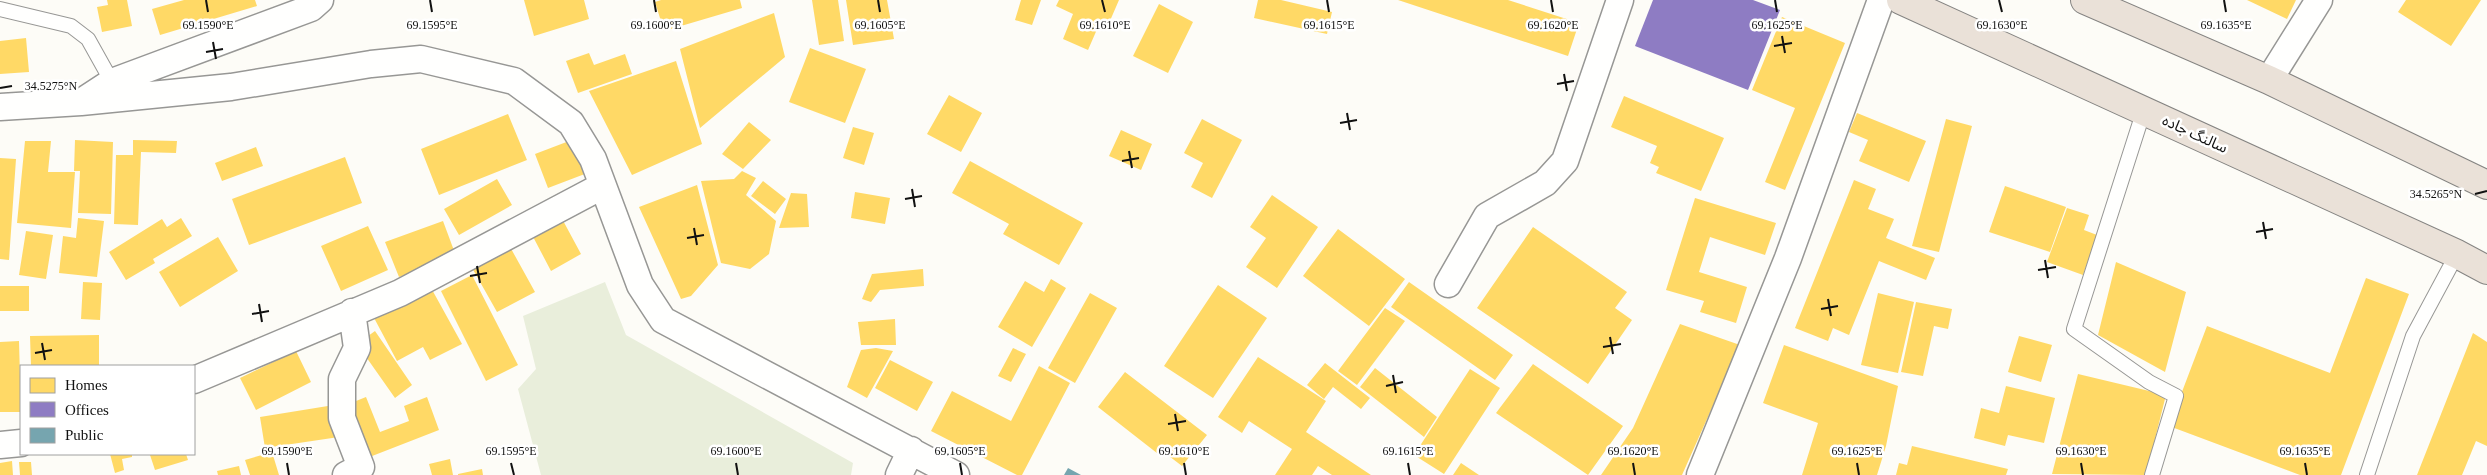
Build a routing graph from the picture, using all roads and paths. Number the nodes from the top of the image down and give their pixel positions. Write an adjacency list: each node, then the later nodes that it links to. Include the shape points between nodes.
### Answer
1 (320, 0): 9 (street, via 311,8)
2 (1620, 0): 17 (street, via 1565,161 1545,184 1487,216)
3 (1881, 0): 26 (street, via 1788,258)
4 (1901, 0): 12 (highway, سالنگ جاده)
5 (2085, 0): 8 (highway)
6 (2319, 0): 8 (street)
7 (0, 9): 9 (lane, via 71,26 88,40)
8 (2269, 80): 13 (highway)
9 (112, 82): 10 (street)
10 (81, 102): 11 (street); 14 (street, via 231,87 421,59 514,81 571,123 593,159)
11 (0, 107)
12 (2144, 110): 15 (highway, سالنگ جاده); 27 (lane, via 2074,329 2149,382 2176,396)
13 (2487, 185)
14 (602, 186): 18 (street, via 400,293); 22 (street, via 640,285 663,320)
15 (2457, 254): 16 (highway, سالنگ جاده); 28 (lane, via 2413,336)
16 (2487, 270)
17 (1448, 284)
18 (352, 312): 19 (street); 23 (street, via 357,348 342,379 342,418 361,467)
19 (195, 380)
20 (20, 443): 21 (street)
21 (0, 445)
22 (911, 450): 24 (street); 25 (street)
23 (346, 475)
24 (899, 475)
25 (956, 475)
26 (1700, 475)
27 (2152, 475)
28 (2367, 475)

